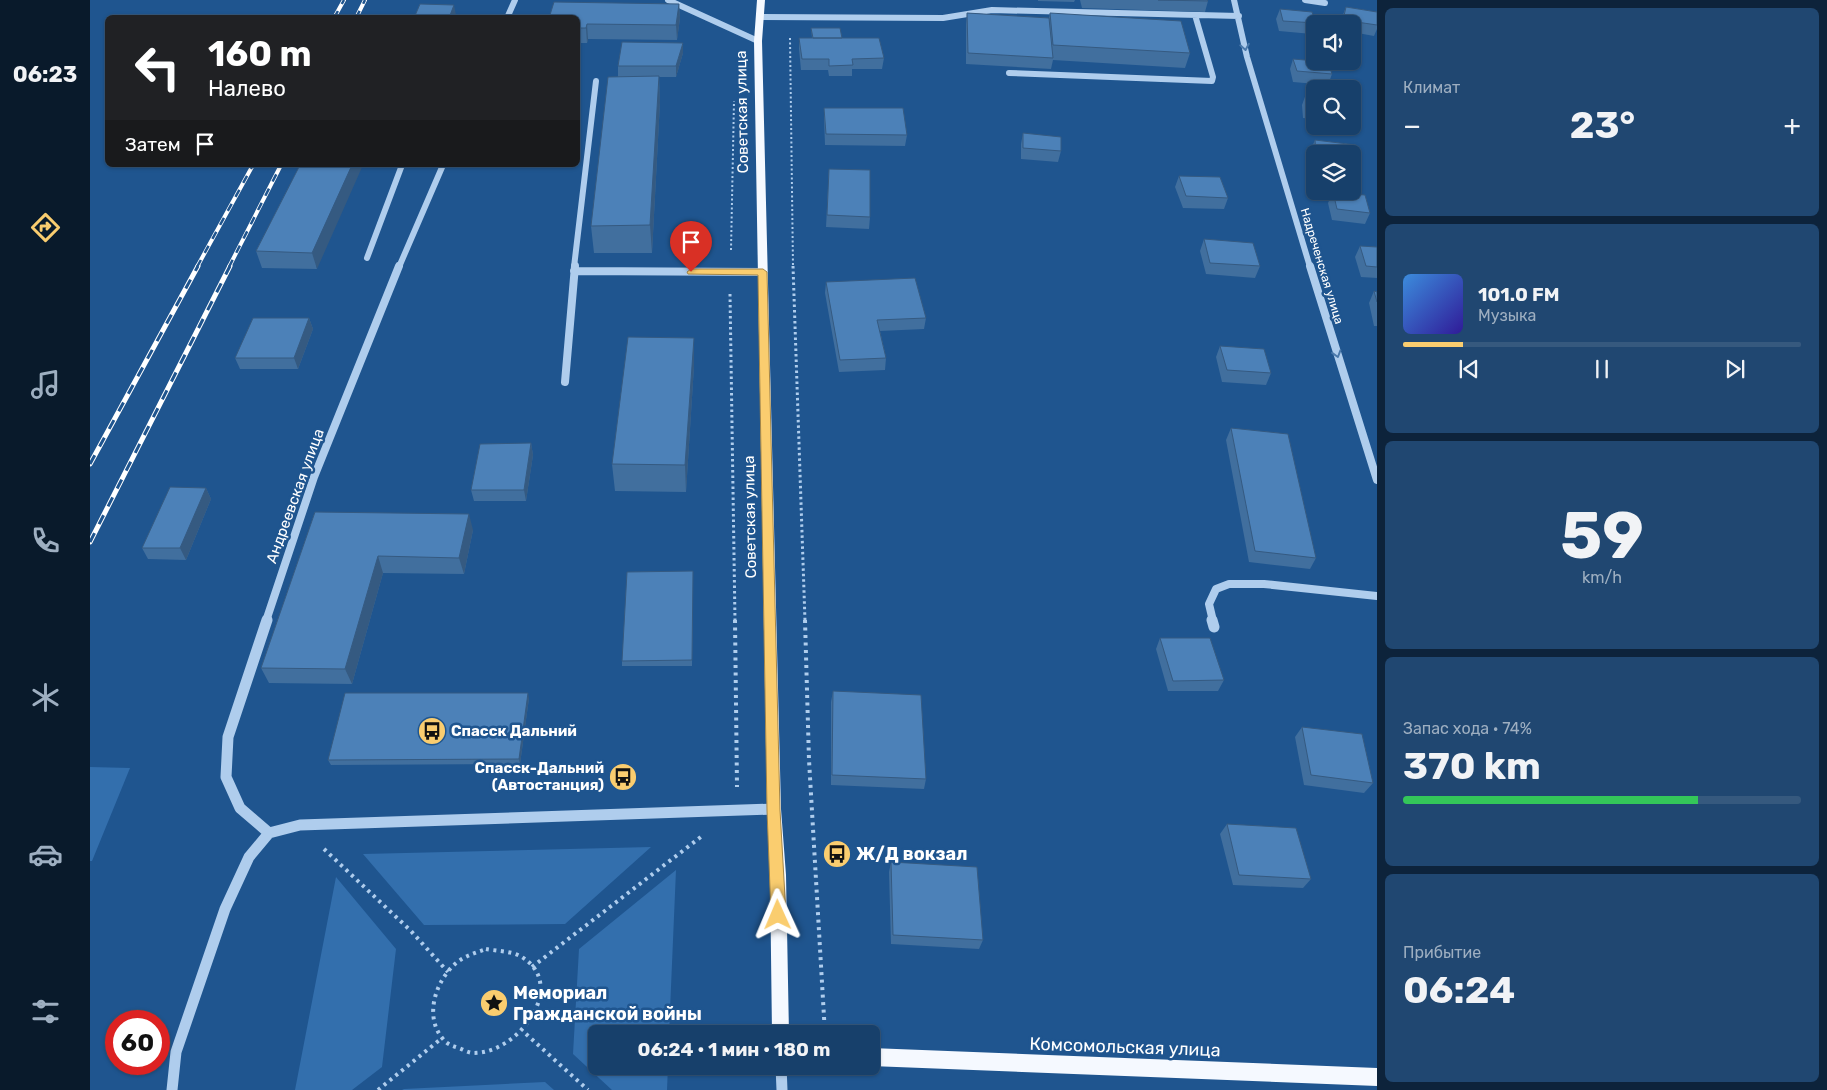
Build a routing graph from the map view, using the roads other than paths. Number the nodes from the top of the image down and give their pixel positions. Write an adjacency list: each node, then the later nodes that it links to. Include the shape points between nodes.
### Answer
1 (515, 0): 7 (street)
2 (668, 0): 11 (street)
3 (761, 0): 9 (main road, Советская улица)
4 (1234, 0): 10 (street, Надреченская улица)
5 (1305, 0): 6 (street)
6 (1325, 3)
7 (508, 15)
8 (1195, 15): 9 (street, via 992,10 943,18); 10 (street); 12 (street, via 1212,82)
9 (760, 16): 11 (main road, Советская улица)
10 (1239, 16): 20 (street, Надреченская улица, one-way to 20, via 1273,148)
11 (758, 40): 18 (main road, Советская улица)
12 (1010, 73)
13 (596, 81): 17 (street)
14 (401, 167): 16 (street)
15 (443, 167): 24 (street, Андреевская улица, via 314,477 228,737 226,777 240,808)
16 (367, 258)
17 (574, 271): 18 (street); 19 (street)
18 (763, 272): 23 (main road, Советская улица)
19 (565, 382)
20 (1377, 480)
21 (1377, 596): 22 (street, via 1264,584 1229,584 1216,588 1210,604)
22 (1214, 627)
23 (774, 810): 24 (street, via 300,825); 25 (main road, Советская улица)
24 (269, 833): 29 (street, via 248,857 225,909 176,1052)
25 (781, 1025)
26 (880, 1056): 28 (main road, Комсомольская улица)
27 (781, 1075): 30 (street)
28 (1377, 1078)
29 (172, 1090)
30 (782, 1090)

